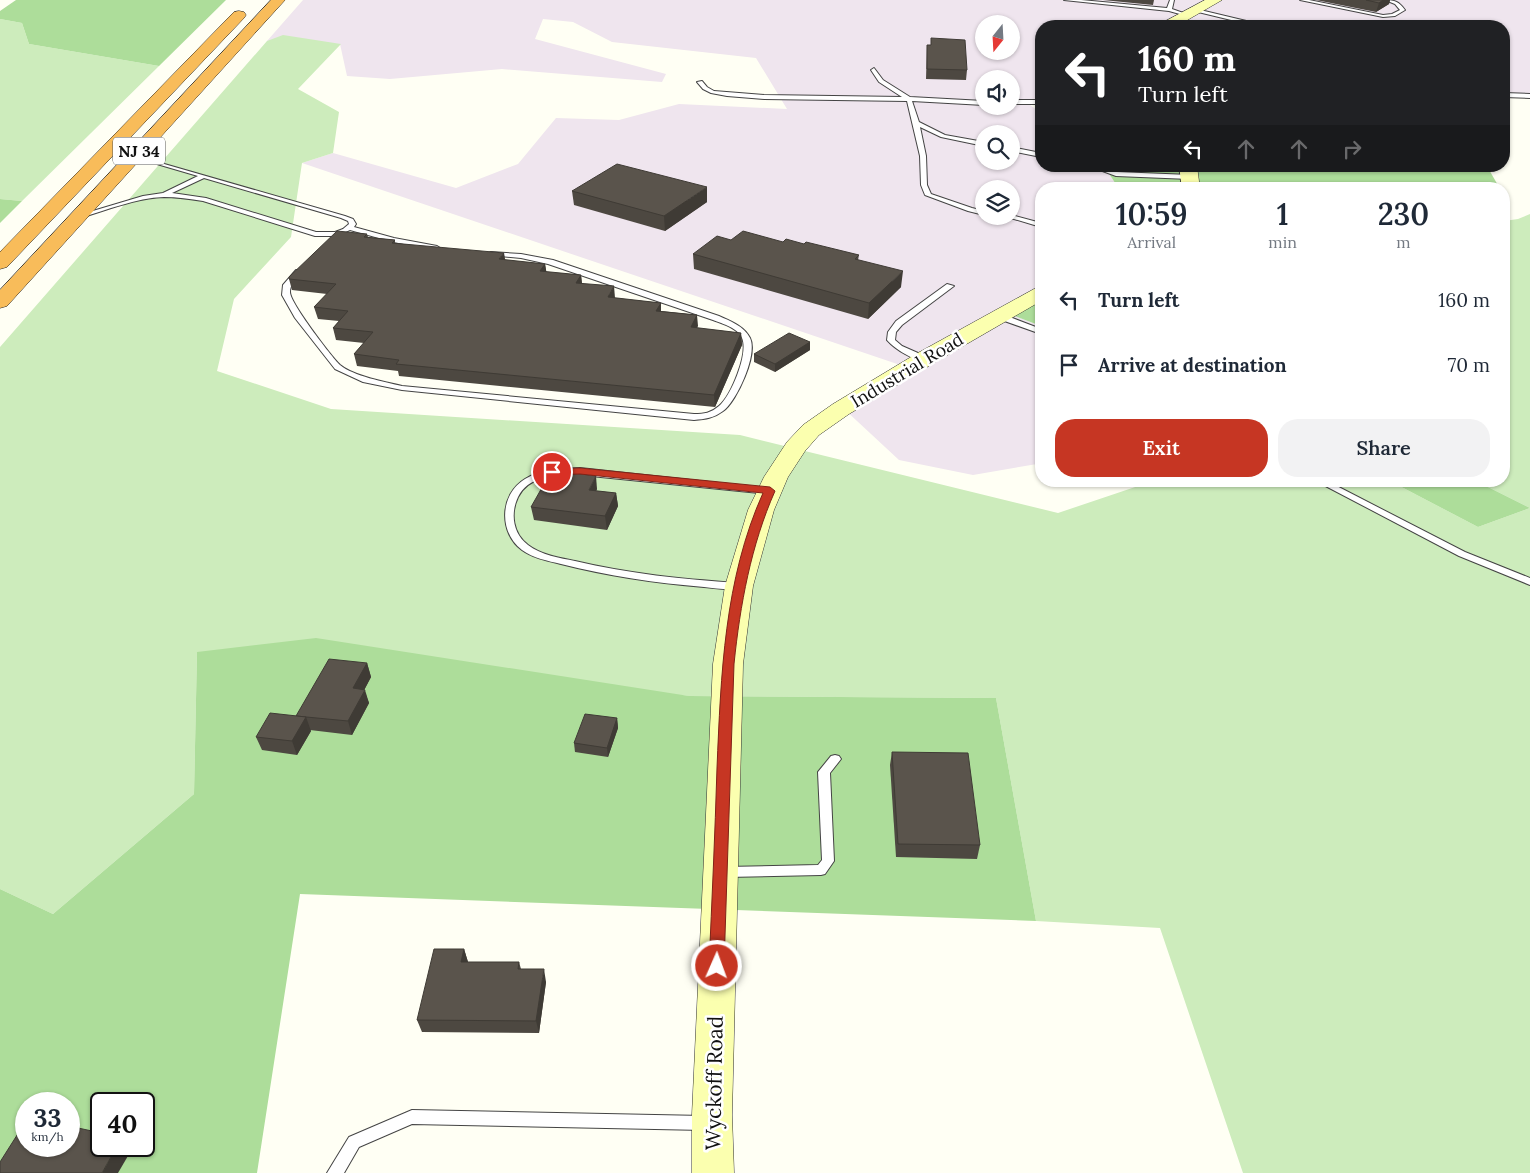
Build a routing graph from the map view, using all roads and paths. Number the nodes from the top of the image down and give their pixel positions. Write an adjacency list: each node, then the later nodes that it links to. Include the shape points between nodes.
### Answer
1 (278, 0): 26 (highway, NJ 34)
2 (1066, 0): 8 (lane)
3 (1172, 0): 8 (lane)
4 (1215, 0): 9 (street)
5 (1302, 0): 6 (lane, via 1383,16 1393,16 1404,10)
6 (1387, 0)
7 (248, 6): 40 (highway, NJ 34)
8 (1169, 10): 9 (lane)
9 (1191, 13): 10 (street); 11 (lane)
10 (1178, 20)
11 (1229, 20)
12 (874, 70): 17 (lane, via 881,81)
13 (700, 82): 17 (lane, via 713,92 727,94)
14 (1510, 95): 15 (lane)
15 (1520, 95): 16 (lane); 21 (lane)
16 (1530, 96)
17 (909, 99): 20 (lane); 22 (lane)
18 (1020, 102): 19 (lane)
19 (1035, 102)
20 (975, 103)
21 (1530, 106)
22 (916, 123): 23 (lane, via 943,136); 31 (lane, via 928,195)
23 (975, 142)
24 (1020, 151): 25 (lane)
25 (1035, 154)
26 (135, 156): 28 (lane); 32 (highway, NJ 34)
27 (1110, 172): 29 (lane)
28 (204, 176): 30 (lane); 35 (lane, via 343,217 353,224)
29 (1189, 177)
30 (164, 195): 32 (lane, via 145,197); 36 (lane, via 204,199 315,234)
31 (975, 211)
32 (77, 218): 44 (highway, NJ 34)
33 (1020, 219): 34 (lane)
34 (1035, 223)
35 (350, 228): 36 (lane); 38 (lane, via 393,240)
36 (334, 234): 37 (lane)
37 (327, 242)
38 (442, 248)
39 (483, 253): 41 (lane, via 550,262 735,327 746,335 749,342 731,397 712,415 694,417 402,388 366,380 338,367 298,316 286,295 287,285)
40 (0, 262)
41 (307, 263)
42 (950, 286): 47 (lane, via 899,323 892,332 891,340 899,348)
43 (1035, 296): 45 (street, Industrial Road)
44 (0, 302)
45 (999, 316): 46 (lane); 47 (street, Industrial Road)
46 (1035, 330)
47 (924, 359): 48 (street, Industrial Road, via 812,430)
48 (785, 463): 50 (street, Wyckoff Road)
49 (1332, 487): 51 (lane, via 1462,554)
50 (770, 491): 52 (street, Wyckoff Road, via 761,510); 52 (lane, via 580,471 552,472 531,479 516,492 508,511 510,530 525,547 551,558 640,576)
51 (1530, 582)
52 (739, 586): 54 (street, Wyckoff Road, via 728,664)
53 (835, 758): 54 (lane, via 824,772 828,861 821,870)
54 (720, 872): 55 (street, Wyckoff Road)
55 (713, 1123): 56 (lane, via 412,1118 354,1142); 57 (street, Wyckoff Road)
56 (335, 1173)
57 (713, 1173)

